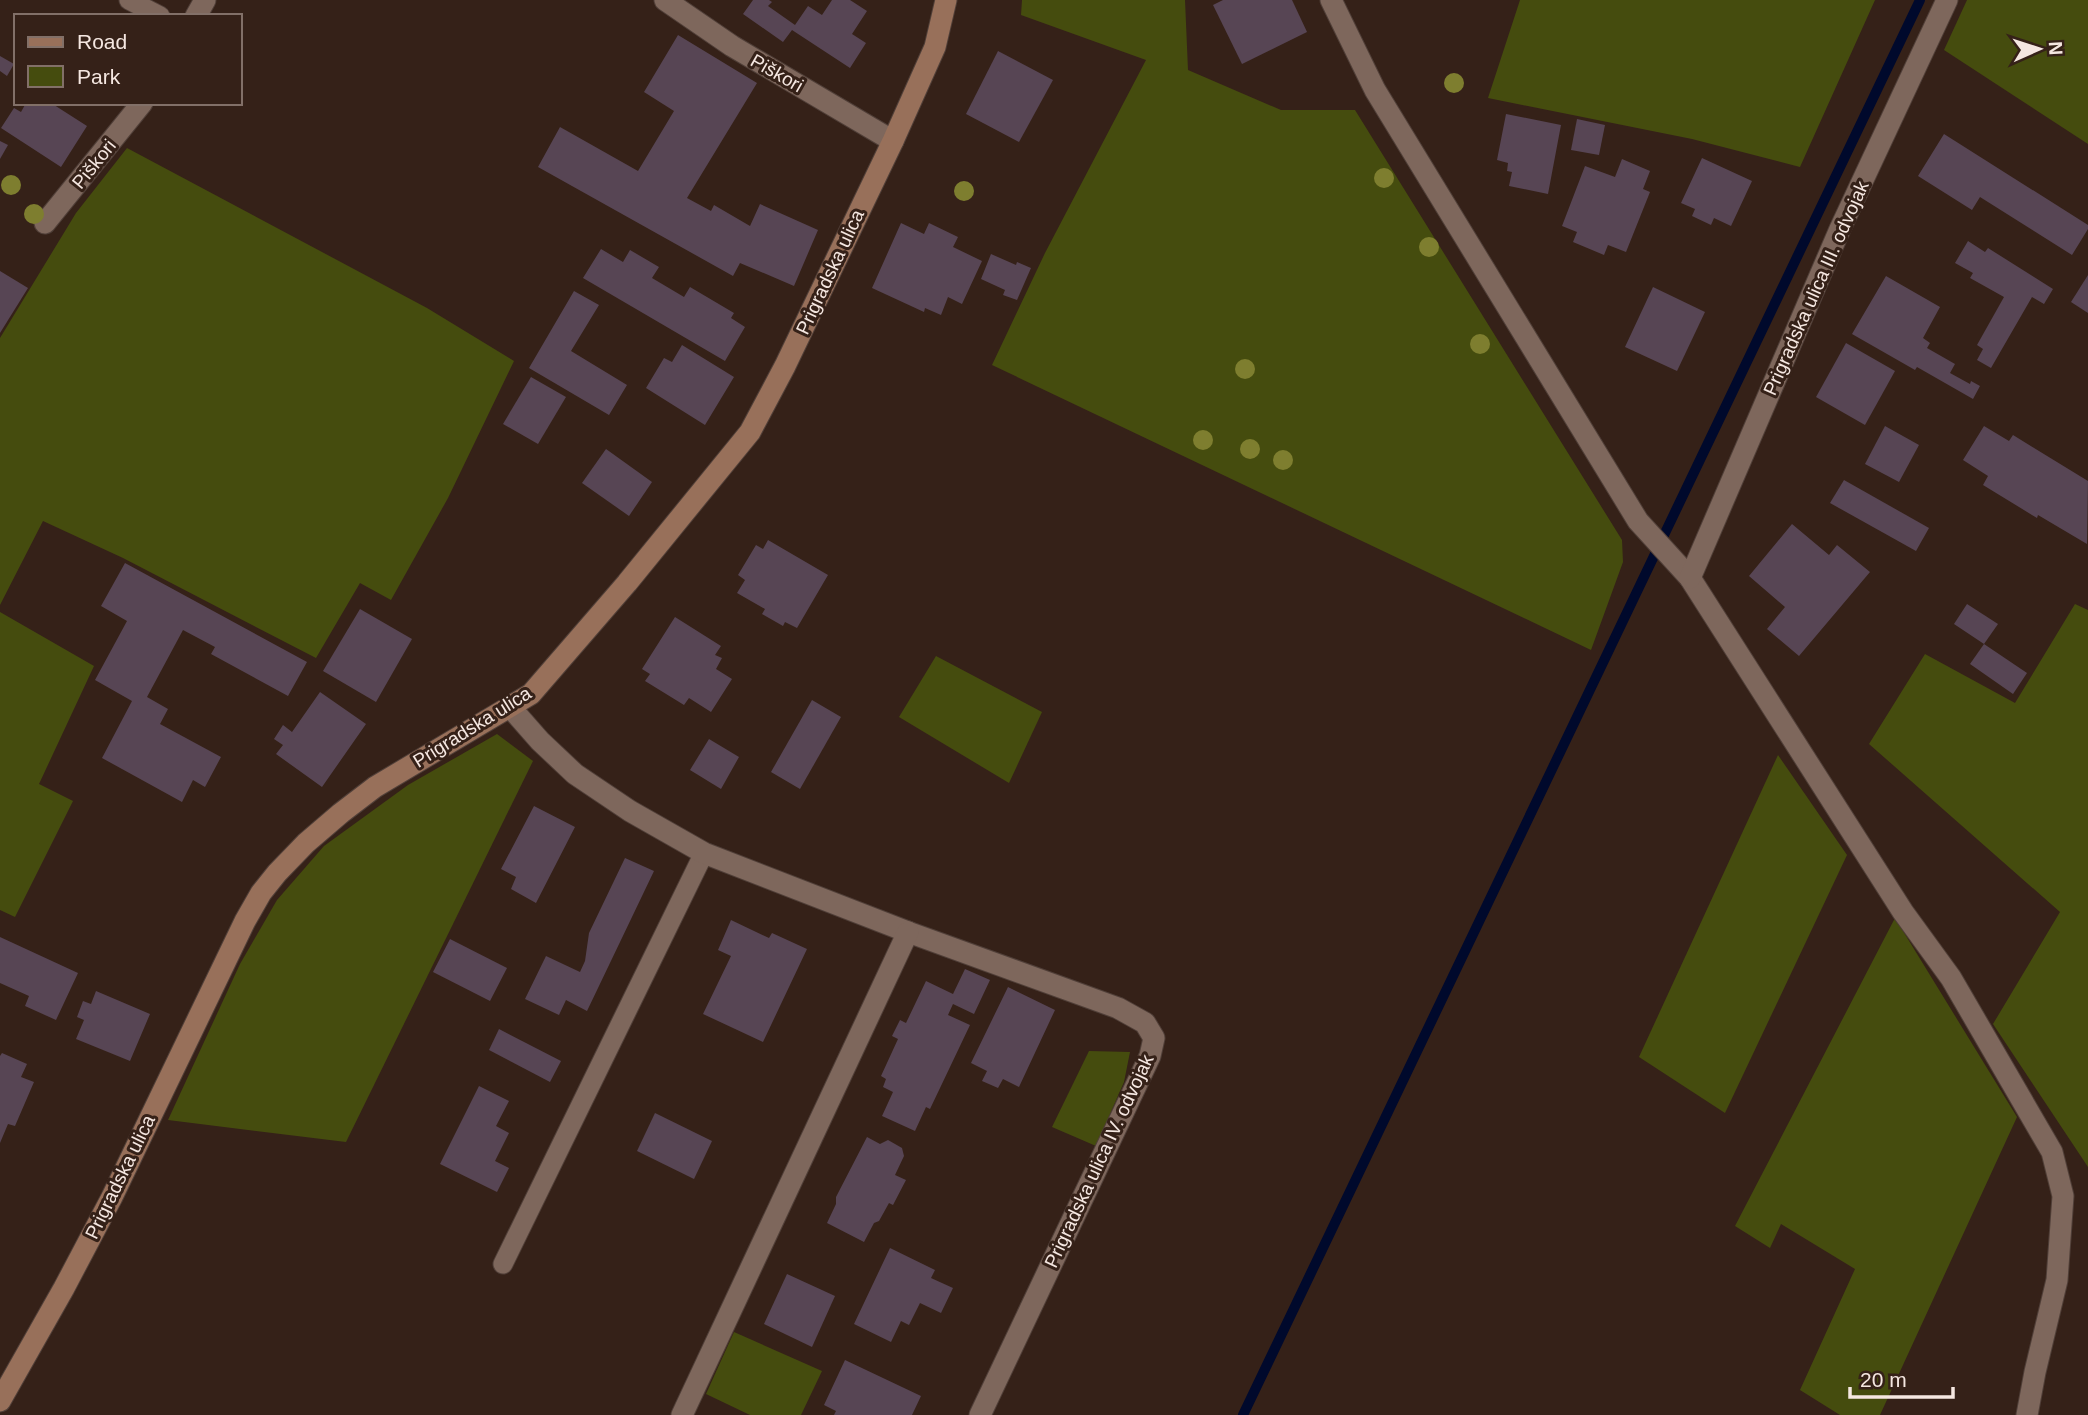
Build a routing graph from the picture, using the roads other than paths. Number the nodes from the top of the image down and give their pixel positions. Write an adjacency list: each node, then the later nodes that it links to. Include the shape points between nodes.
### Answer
1 (129, 0): 6 (lane)
2 (665, 0): 8 (street, Piškori, via 732,46)
3 (946, 0): 8 (main road, Prigradska ulica, via 934,47)
4 (1331, 0): 10 (street, via 1375,90 1638,521)
5 (1947, 0): 10 (street, Prigradska ulica III. odvojak, via 1840,229)
6 (156, 14)
7 (140, 105): 9 (street, Piškori)
8 (892, 141): 11 (main road, Prigradska ulica, via 750,432 571,650 531,694)
9 (46, 223)
10 (1690, 578): 18 (street, via 1903,912 1951,978 2052,1152 2063,1196 2057,1280)
11 (511, 708): 12 (street, Prigradska ulica IV. odvojak, via 575,774); 15 (main road, Prigradska ulica, via 375,787 306,843 261,893 112,1197)
12 (704, 853): 13 (street, Prigradska ulica IV. odvojak); 14 (lane)
13 (908, 932): 16 (street); 17 (street, Prigradska ulica IV. odvojak, via 1118,1009 1145,1023 1154,1038 1150,1056)
14 (503, 1264)
15 (0, 1401)
16 (682, 1415)
17 (980, 1415)
18 (2027, 1415)

